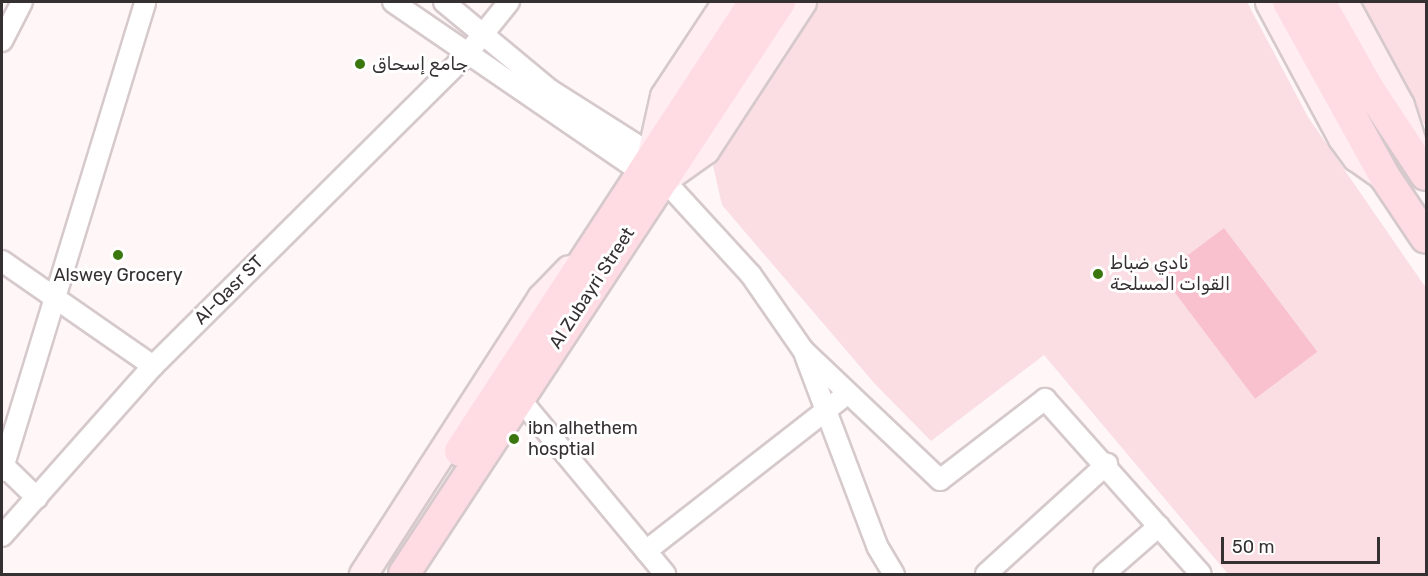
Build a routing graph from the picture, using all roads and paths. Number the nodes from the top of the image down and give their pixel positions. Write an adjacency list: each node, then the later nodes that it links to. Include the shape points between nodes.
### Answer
1 (22, 2): 15 (street)
2 (146, 2): 24 (street)
3 (393, 2): 16 (street)
4 (444, 2): 14 (street)
5 (509, 2): 14 (street, Al-Qasr ST)
6 (726, 2): 19 (main road, via 664,96)
7 (754, 2): 19 (main road, Al Zubayri Street)
8 (780, 2): 19 (main road, Al Zubayri Street)
9 (802, 2): 19 (main road, via 705,150)
10 (1269, 2): 20 (main road, via 1342,138 1356,157)
11 (1288, 2): 17 (main road)
12 (1320, 2): 17 (main road)
13 (1344, 2): 18 (main road, via 1400,105)
14 (485, 35): 16 (street, Al-Qasr ST); 19 (street)
15 (2, 41)
16 (467, 54): 19 (street); 26 (street, Al-Qasr ST)
17 (1357, 96): 18 (main road); 20 (main road)
18 (1422, 167)
19 (652, 168): 22 (main road, Al Zubayri Street); 25 (street, via 751,274); 28 (main road, Al Zubayri Street)
20 (1385, 177): 21 (main road)
21 (1426, 238)
22 (595, 242): 36 (main road, Al Zubayri Street, via 541,298); 37 (main road, Al Zubayri Street)
23 (2, 261): 24 (street)
24 (51, 296): 26 (street); 31 (street)
25 (803, 350): 27 (street); 29 (street)
26 (153, 366): 32 (street, Al-Qasr ST)
27 (848, 393): 29 (street); 30 (street, via 940,480 1045,399)
28 (519, 398): 35 (street); 38 (main road, Al Zubayri Street)
29 (827, 414): 35 (street); 40 (street, via 877,546)
30 (1107, 464): 33 (street); 41 (street)
31 (3, 469): 32 (street)
32 (37, 498): 34 (street, Al-Qasr ST)
33 (1159, 526): 42 (street); 43 (street)
34 (2, 536)
35 (646, 551): 39 (street)
36 (363, 574)
37 (380, 574)
38 (404, 574)
39 (665, 574)
40 (894, 574)
41 (986, 574)
42 (1104, 574)
43 (1201, 574)

